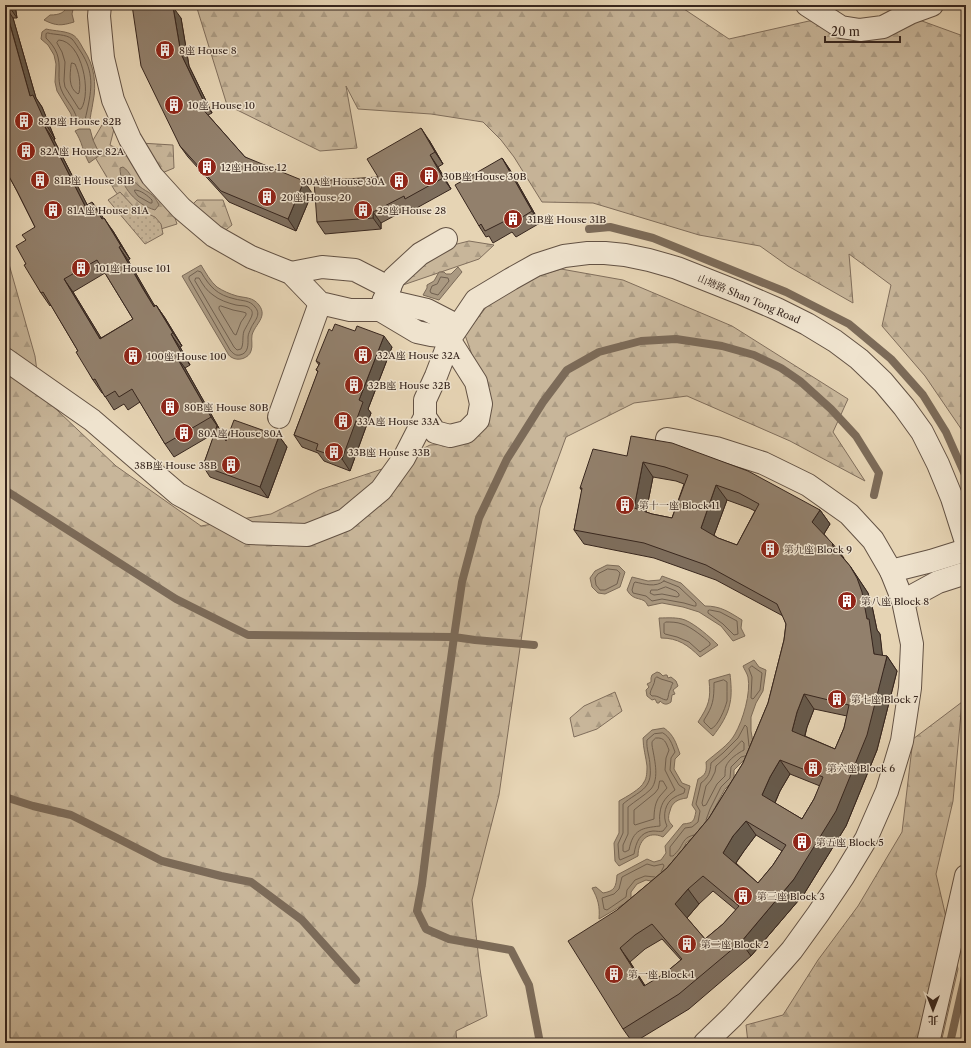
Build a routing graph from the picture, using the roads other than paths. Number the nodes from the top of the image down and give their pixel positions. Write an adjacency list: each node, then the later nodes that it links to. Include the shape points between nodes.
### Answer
1 (100, 5): 5 (street, via 103,58 113,100 130,140 152,176 181,208 214,236 250,257)
2 (807, 5): 3 (street, via 841,27 860,30 883,27)
3 (932, 5)
4 (446, 239): 6 (street, via 420,254 394,278)
5 (291, 273): 6 (street, via 322,267 355,270); 7 (street)
6 (384, 299): 7 (street, via 350,310); 8 (street, via 427,310)
7 (320, 303): 10 (street)
8 (453, 335): 11 (street, 山塘路 Shan Tong Road, via 425,400); 11 (street, via 476,382 481,404 478,420 466,432 450,436 435,432); 13 (street, 山塘路 Shan Tong Road, via 476,300 536,265 564,256 605,253 649,260 677,268 740,293 807,324 835,341 883,382 904,407 929,445 952,498)
9 (5, 359): 11 (street, via 92,420 178,494 249,533 307,534 345,520 381,490 404,458)
10 (279, 417)
11 (425, 417)
12 (667, 439): 15 (street, via 716,448 764,463 808,485 849,514 873,540)
13 (966, 542)
14 (966, 550): 15 (street)
15 (891, 571): 17 (street)
16 (966, 573): 17 (street, via 938,582)
17 (903, 601): 19 (street, via 912,644 910,688 902,741 887,791 866,839 835,890 792,950 763,984)
18 (966, 876): 20 (street)
19 (705, 1043)
20 (928, 1043)

